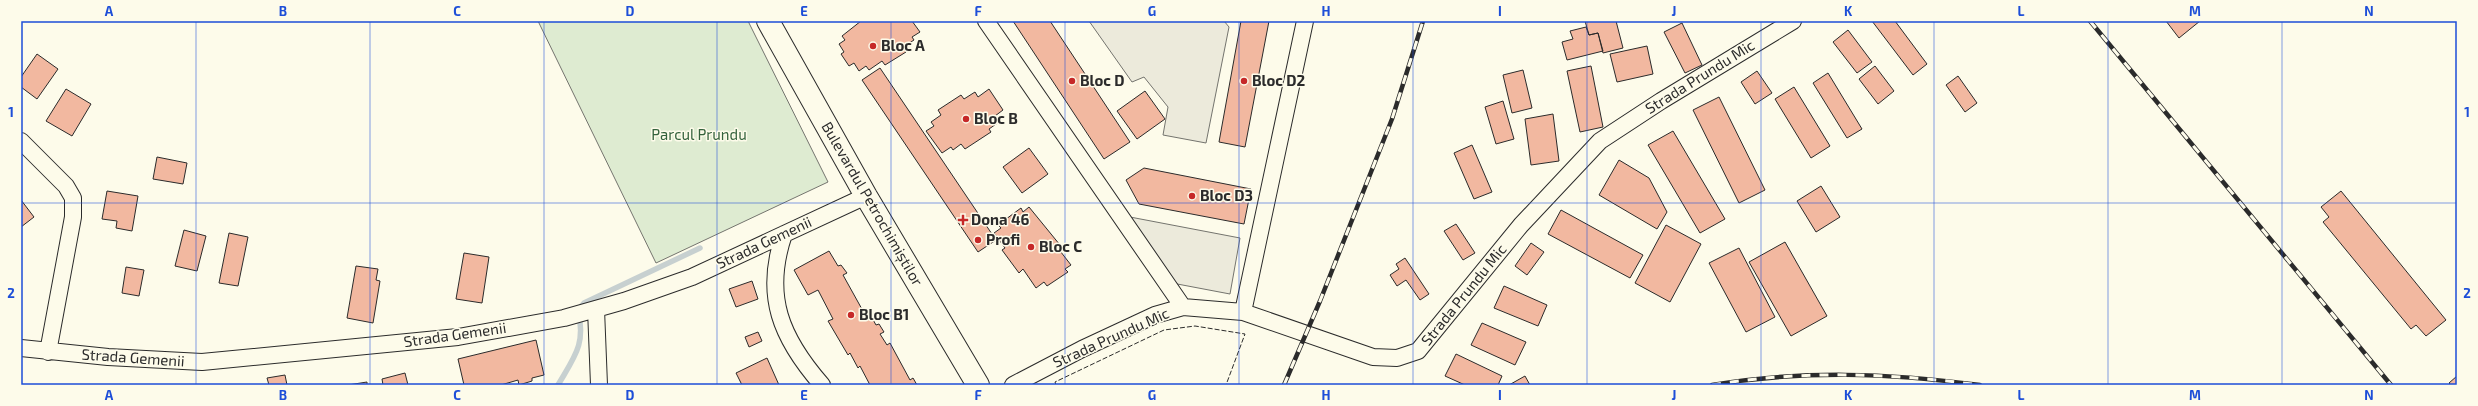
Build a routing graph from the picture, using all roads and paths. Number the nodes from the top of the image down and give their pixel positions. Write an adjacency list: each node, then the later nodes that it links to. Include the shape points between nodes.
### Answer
1 (986, 21): 8 (street)
2 (1305, 21): 10 (street)
3 (1793, 21): 10 (street, Strada Prundu Mic, via 1600,141 1521,225 1418,351 1397,358 1373,357)
4 (774, 23): 6 (main road, Bulevardul Petrochimiștilor)
5 (21, 140): 12 (street, via 54,173 73,198 73,217)
6 (866, 196): 7 (street, Strada Gemenii); 15 (main road, Bulevardul Petrochimiștilor)
7 (784, 234): 9 (street, Strada Gemenii, via 692,277); 14 (street, via 776,258 777,306 789,341 801,361)
8 (1183, 307): 10 (street, Strada Prundu Mic); 16 (street, Strada Prundu Mic, via 1155,315)
9 (596, 309): 12 (street, Strada Gemenii, via 564,318 458,337 202,362 139,360); 13 (street)
10 (1243, 312)
11 (21, 348): 12 (street, Strada Gemenii)
12 (48, 352)
13 (599, 385)
14 (822, 385)
15 (978, 385)
16 (1013, 385)

